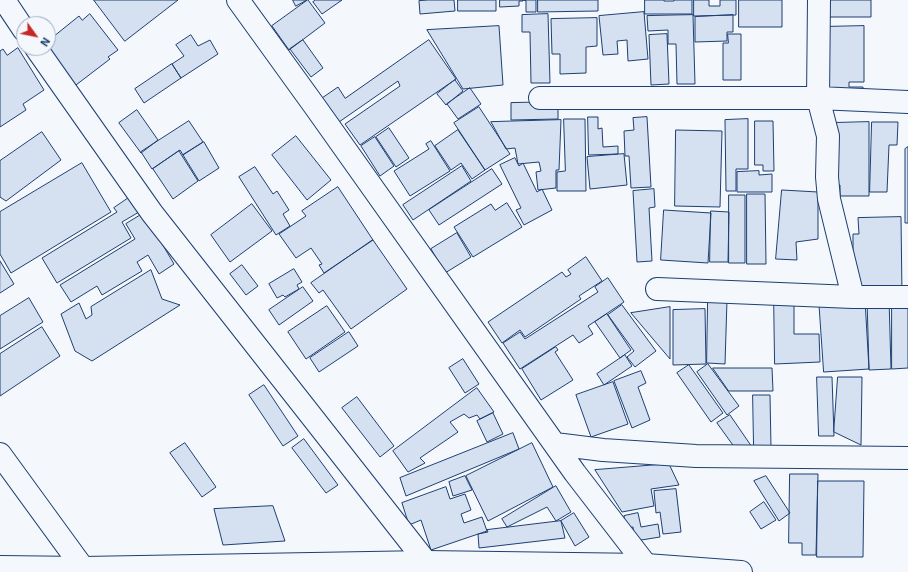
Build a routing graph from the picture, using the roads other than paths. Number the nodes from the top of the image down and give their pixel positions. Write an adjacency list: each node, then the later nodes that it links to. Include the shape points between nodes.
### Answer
1 (4, 0): 4 (street)
2 (238, 0): 12 (street)
3 (819, 0): 7 (street)
4 (16, 18)
5 (42, 56): 15 (street, via 152,213)
6 (540, 98): 7 (street)
7 (818, 98): 8 (street); 11 (street, via 828,136 829,199)
8 (908, 102)
9 (657, 289): 11 (street)
10 (908, 297): 11 (street)
11 (853, 298)
12 (555, 444): 14 (street, via 696,456); 16 (street)
13 (0, 454): 18 (street)
14 (908, 458)
15 (426, 562): 16 (street); 18 (street)
16 (646, 565): 19 (street)
17 (0, 566): 18 (street)
18 (83, 568)
19 (741, 572)

